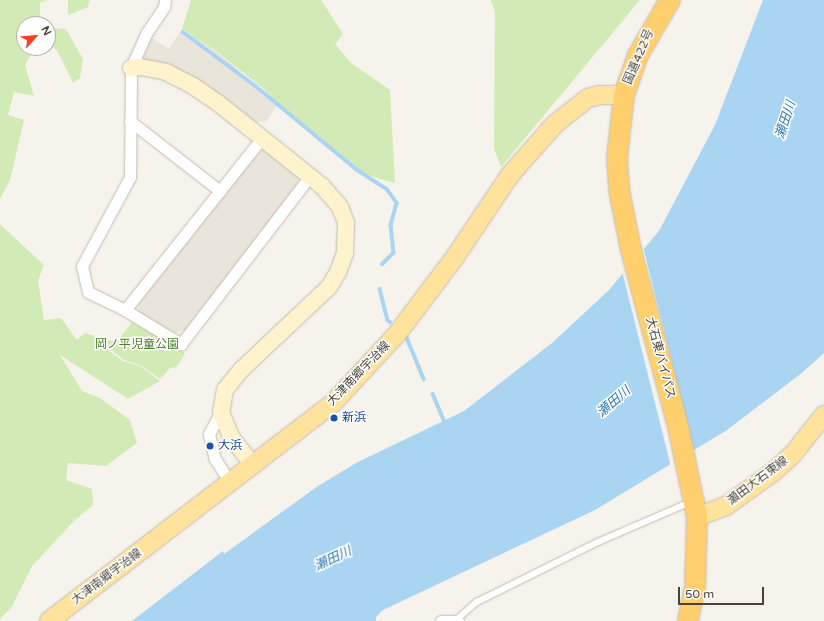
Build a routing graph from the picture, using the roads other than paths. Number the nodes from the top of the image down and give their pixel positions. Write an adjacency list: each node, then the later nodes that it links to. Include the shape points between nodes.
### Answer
1 (165, 0): 3 (street, via 164,7 146,34)
2 (670, 0): 4 (highway, 国道422号, via 638,55)
3 (132, 68): 5 (street); 6 (street, via 141,67 166,72 193,86)
4 (624, 96): 12 (main road, 大津南郷宇治線, via 600,95 588,98 554,124 510,175 397,334 333,403); 14 (highway, 大石東バイパス, via 617,158 619,190 631,250)
5 (130, 121): 8 (street); 9 (street, via 130,177 82,266 88,292)
6 (262, 138): 7 (street); 8 (street)
7 (310, 176): 9 (street, via 180,344); 10 (street, via 340,207 346,223 346,253 328,287 240,370 225,390)
8 (220, 191): 9 (street)
9 (125, 310)
10 (221, 412): 12 (street, via 231,437); 13 (street, via 209,434 215,459)
11 (824, 414): 14 (main road, 瀬田大石東線, via 793,454 772,473 726,506)
12 (253, 465): 13 (main road, 大津南郷宇治線)
13 (230, 482): 16 (main road, 大津南郷宇治線)
14 (696, 509): 15 (lane, via 598,542 484,598); 18 (highway, 大石東バイパス, via 695,587)
15 (457, 620): 17 (street)
16 (49, 621)
17 (441, 621)
18 (688, 621)

